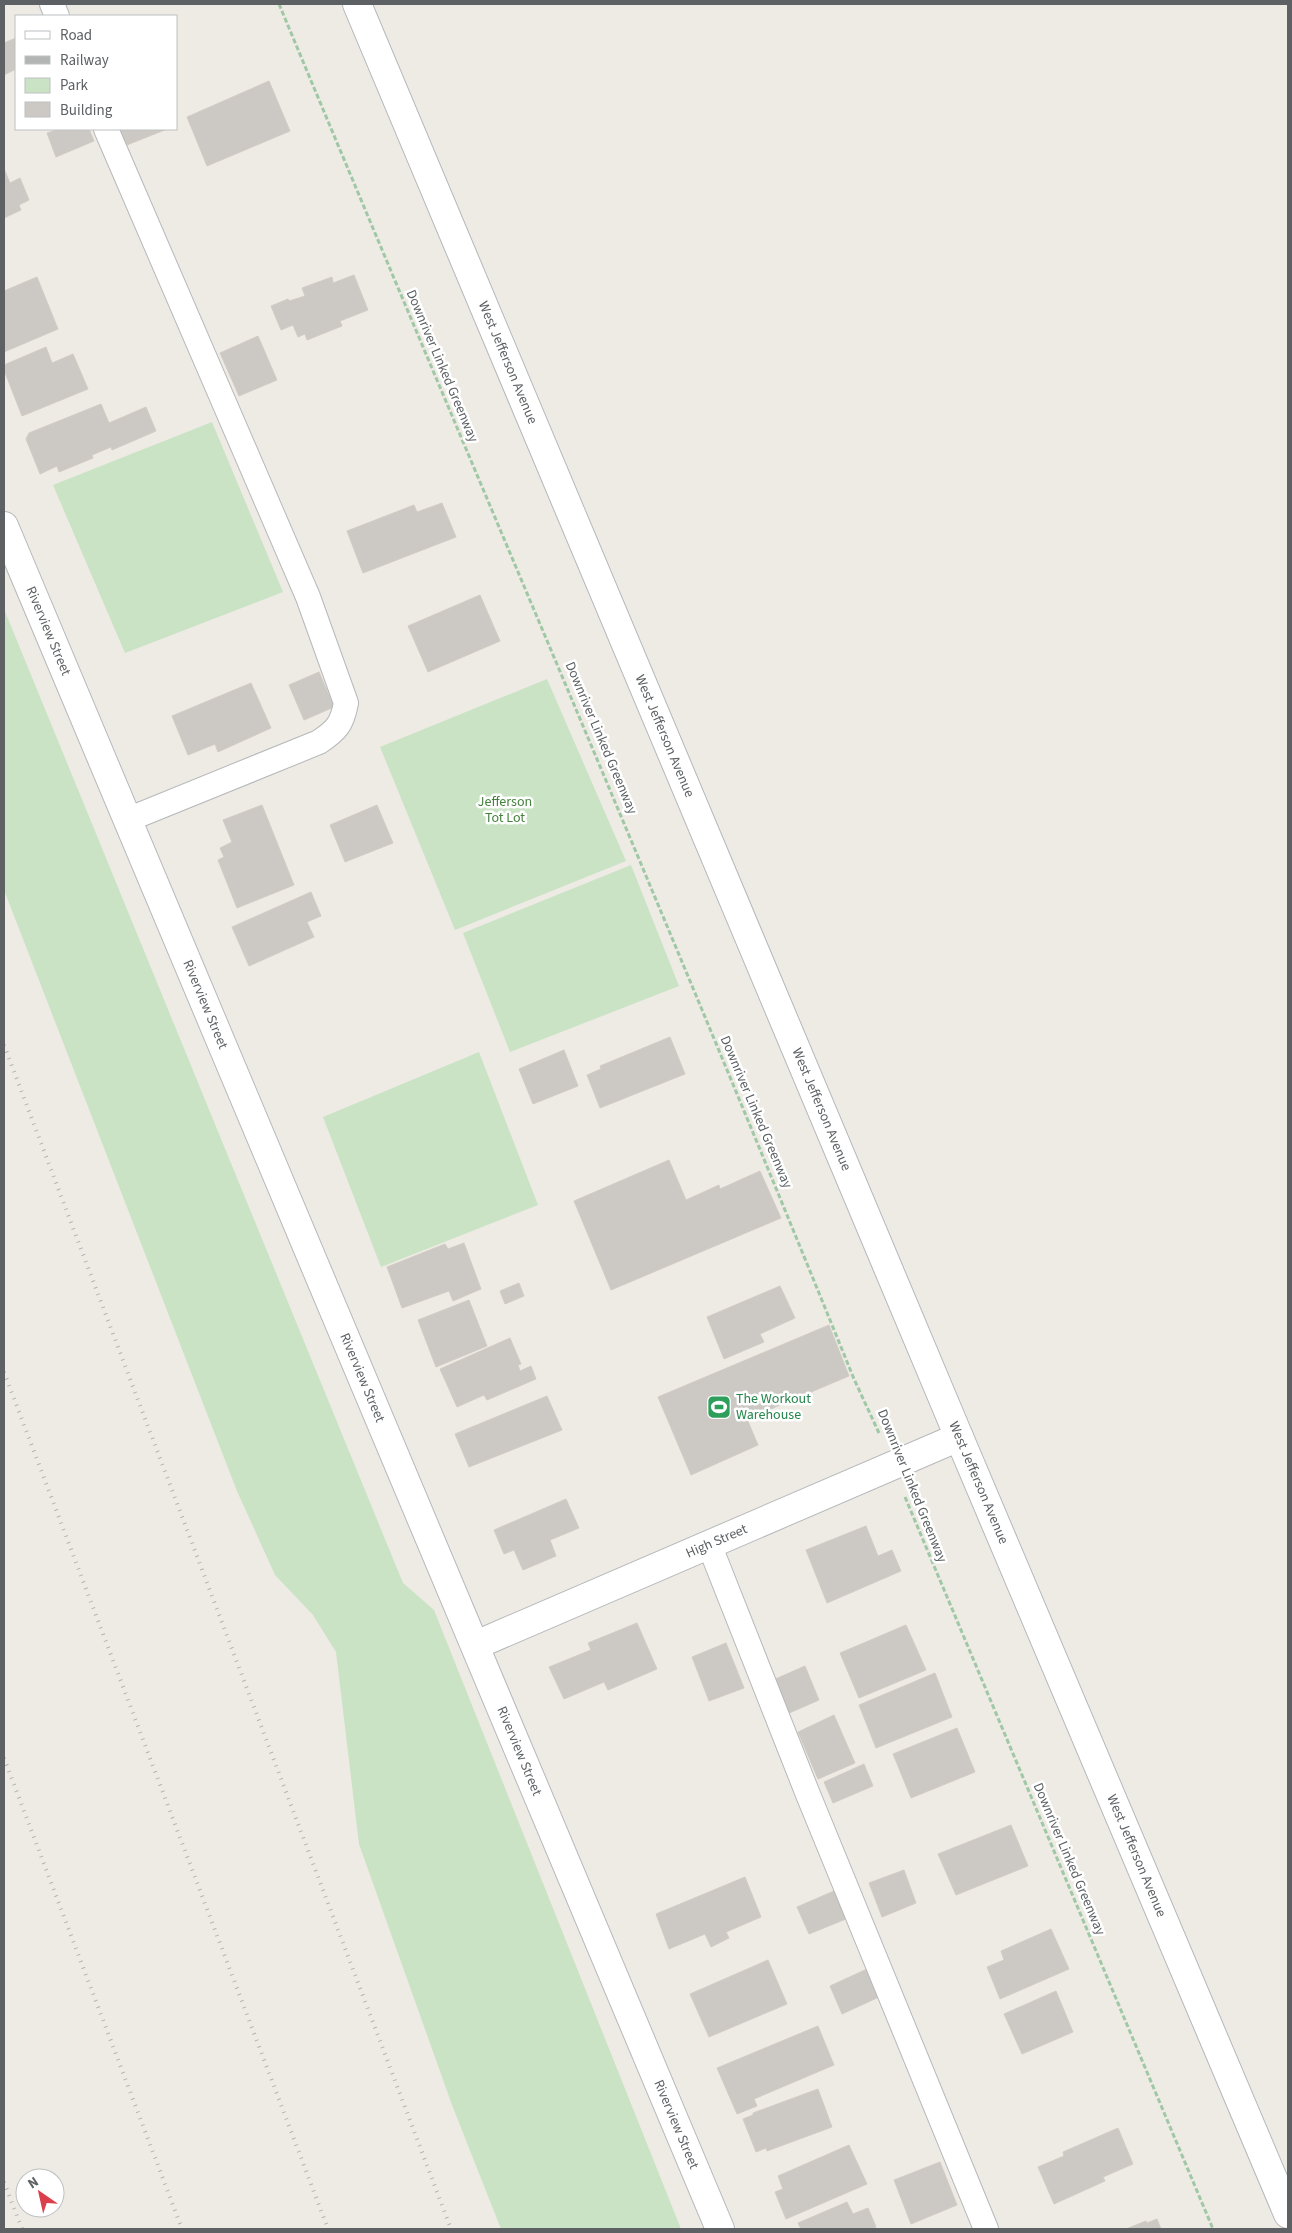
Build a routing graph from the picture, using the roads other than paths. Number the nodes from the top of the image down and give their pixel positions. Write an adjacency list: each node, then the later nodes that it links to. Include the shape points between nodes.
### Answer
1 (357, 4): 5 (main road, West Jefferson Avenue)
2 (106, 130): 4 (lane, via 308,597 346,703 343,719 319,742)
3 (4, 526): 4 (main road, Riverview Street)
4 (127, 820): 7 (main road, Riverview Street)
5 (959, 1437): 6 (main road, High Street); 8 (main road, West Jefferson Avenue)
6 (709, 1544): 7 (main road, High Street); 10 (lane, via 806,1792)
7 (476, 1644): 9 (main road, Riverview Street)
8 (1288, 2214)
9 (720, 2229)
10 (986, 2229)

